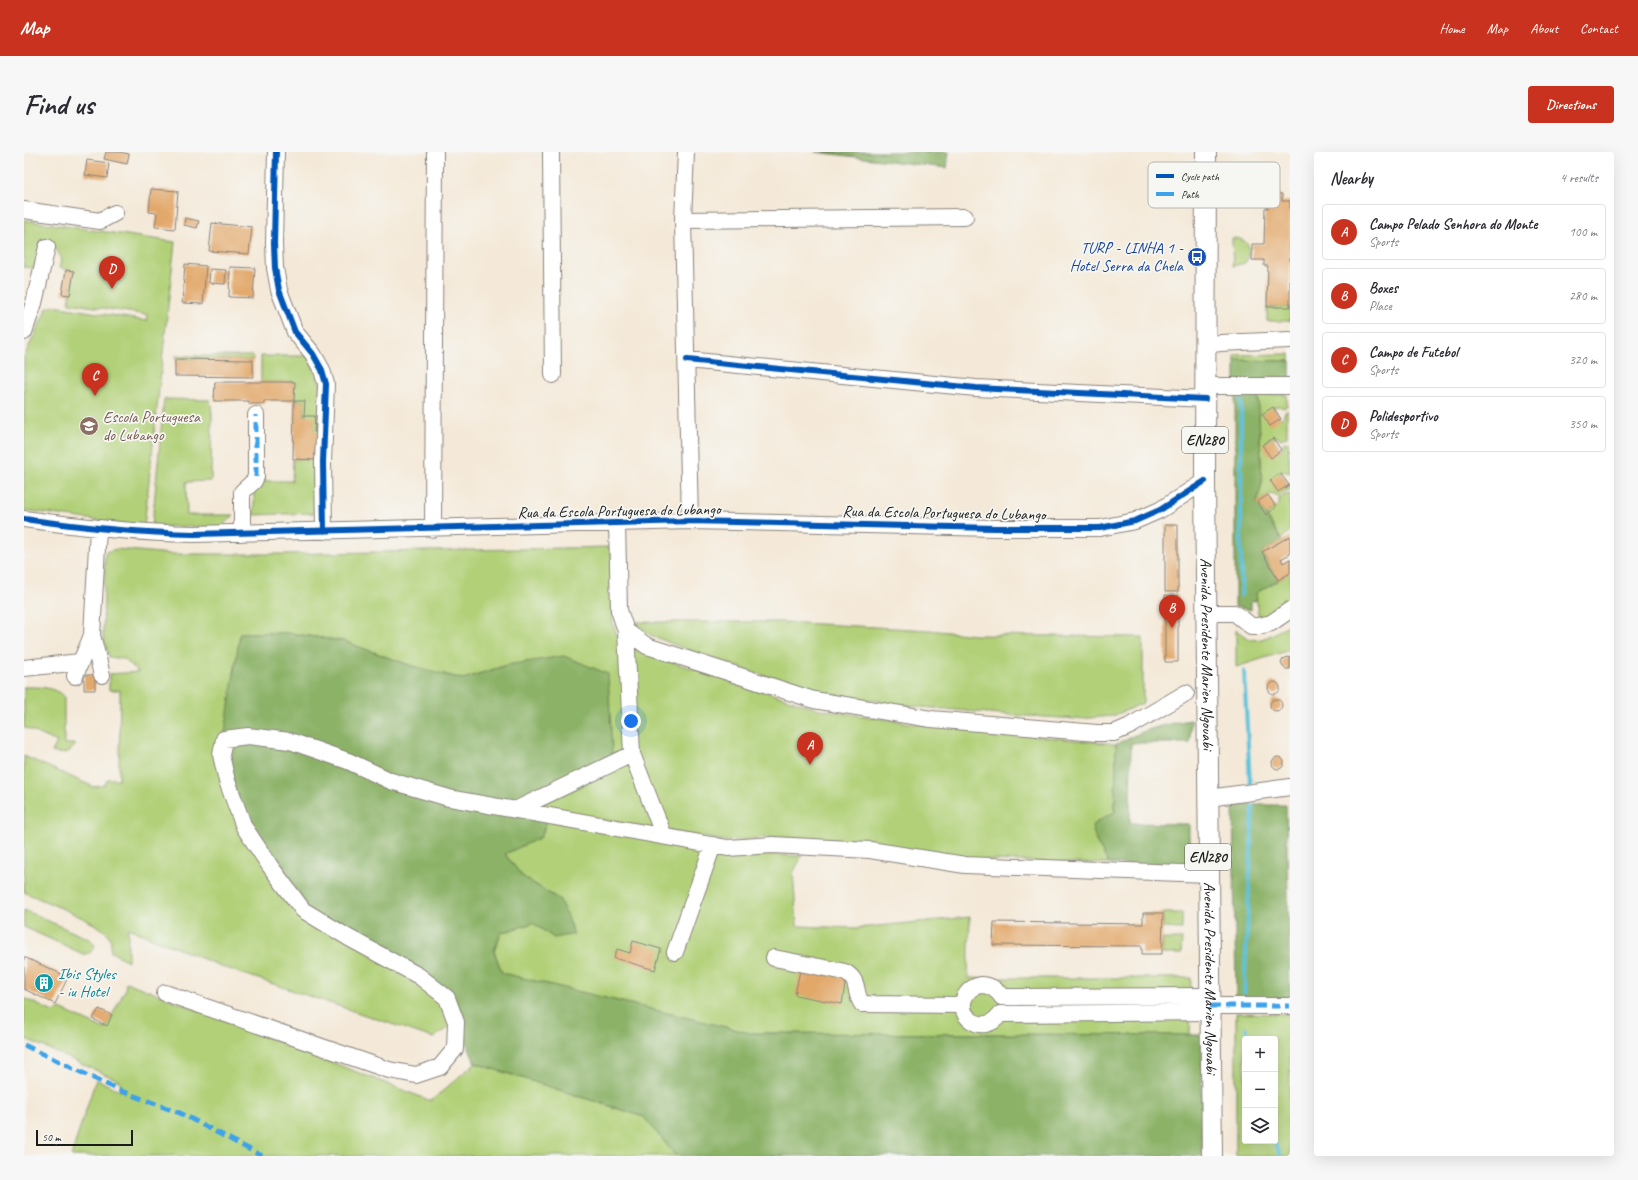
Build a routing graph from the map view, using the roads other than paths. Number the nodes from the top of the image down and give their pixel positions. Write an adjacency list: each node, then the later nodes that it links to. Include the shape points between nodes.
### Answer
1 (276, 152): 28 (street, via 274,242 279,290 295,332 313,354 326,384)
2 (436, 152): 27 (street)
3 (551, 152): 18 (street)
4 (686, 152): 11 (street)
5 (1206, 152): 6 (main road, Avenida Presidente Marien Ngouabi / EN280)
6 (1206, 162)
7 (1206, 208): 16 (main road, Avenida Presidente Marien Ngouabi / EN280)
8 (24, 210): 9 (street, via 100,221)
9 (115, 213)
10 (965, 217): 11 (street)
11 (683, 220): 17 (street)
12 (47, 247): 13 (street)
13 (31, 286): 14 (street, via 34,303)
14 (24, 332)
15 (1290, 340): 16 (street)
16 (1205, 345): 20 (main road, Avenida Presidente Marien Ngouabi / EN280)
17 (687, 360): 20 (street, via 976,388); 24 (street)
18 (553, 375)
19 (1290, 386): 20 (street)
20 (1205, 392): 22 (main road, Avenida Presidente Marien Ngouabi / EN280)
21 (256, 415): 29 (street, via 256,477 242,492)
22 (1205, 481): 24 (street, Rua da Escola Portuguesa do Lubango, via 1160,510 1135,521 1100,528); 31 (main road, Avenida Presidente Marien Ngouabi / EN280)
23 (24, 519): 26 (street, Rua da Escola Portuguesa do Lubango)
24 (690, 521): 25 (street, Rua da Escola Portuguesa do Lubango)
25 (617, 523): 27 (street, Rua da Escola Portuguesa do Lubango); 32 (street, via 619,610)
26 (98, 529): 29 (street, Rua da Escola Portuguesa do Lubango, via 146,533); 33 (street)
27 (433, 529): 28 (street, Rua da Escola Portuguesa do Lubango)
28 (324, 531): 29 (street, Rua da Escola Portuguesa do Lubango)
29 (242, 533)
30 (1290, 610): 31 (street, via 1271,623 1259,626 1251,626 1235,613)
31 (1206, 613): 39 (main road, Avenida Presidente Marien Ngouabi / EN280)
32 (626, 631): 36 (street, via 646,646 814,700 930,719 1114,733); 37 (street)
33 (92, 635): 34 (street, via 77,669); 35 (street)
34 (24, 668)
35 (102, 675)
36 (1186, 693)
37 (632, 754): 40 (street); 41 (street)
38 (1290, 787): 39 (street)
39 (1208, 798): 43 (main road, Avenida Presidente Marien Ngouabi / EN280)
40 (515, 810): 41 (street); 46 (street, via 449,798 390,781 348,761 290,741 248,736 224,739 221,755 227,781 244,827 270,866 303,910 419,976 447,998 456,1022 455,1049 440,1067 416,1075 389,1070)
41 (664, 836): 42 (street)
42 (713, 845): 43 (street, via 728,848 773,845 870,850 965,864); 44 (street)
43 (1209, 874): 48 (main road, Avenida Presidente Marien Ngouabi / EN280)
44 (675, 952)
45 (774, 958): 47 (street, via 845,972 853,977 858,999 862,1004)
46 (165, 993)
47 (963, 1005): 48 (street, via 968,1019 980,1025 993,1022 1000,1014); 48 (street, via 970,990 982,985 995,989 1002,998)
48 (1210, 1005): 49 (street); 50 (main road, Avenida Presidente Marien Ngouabi / EN280)
49 (1290, 1006)
50 (1212, 1156)

